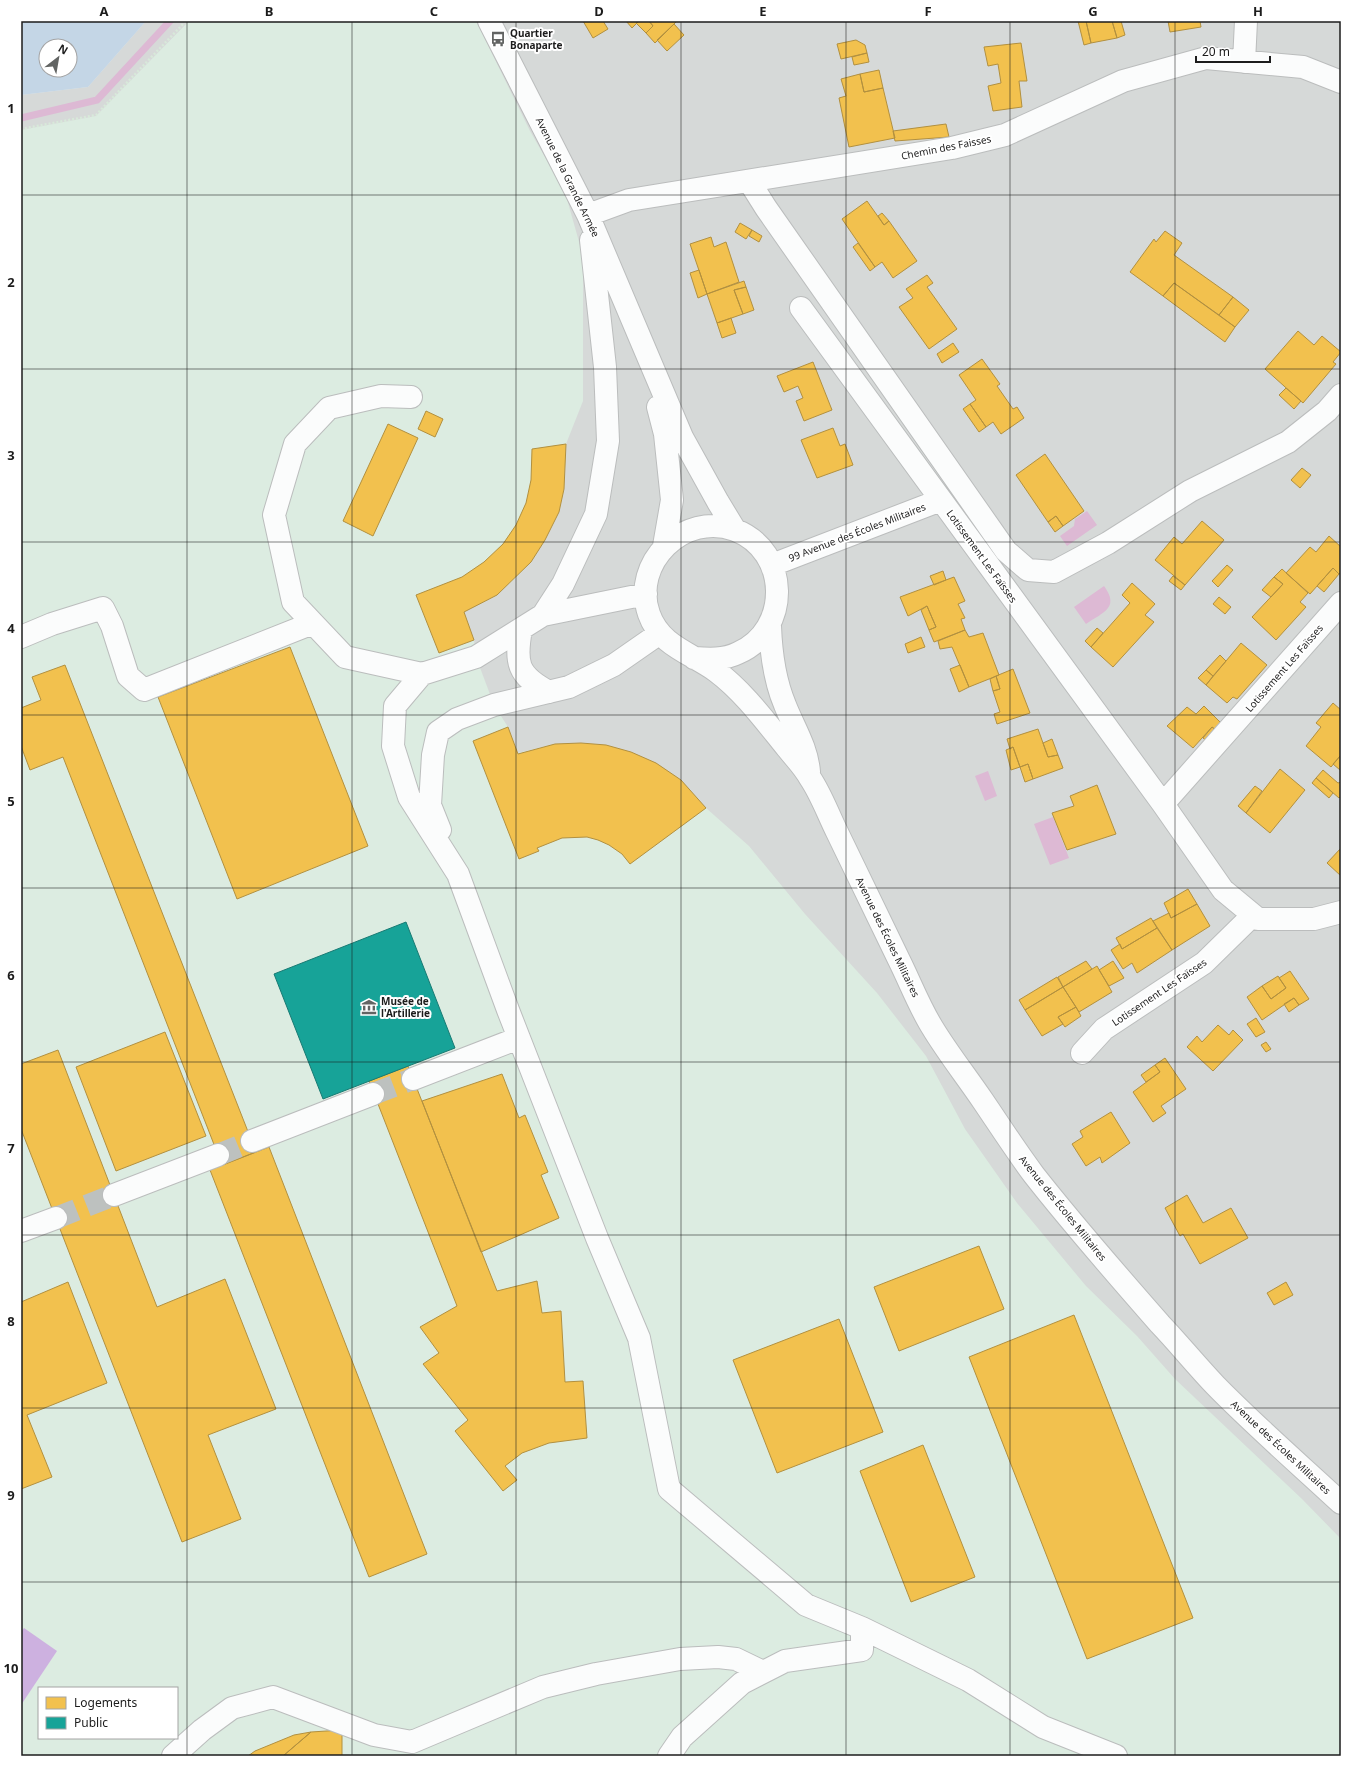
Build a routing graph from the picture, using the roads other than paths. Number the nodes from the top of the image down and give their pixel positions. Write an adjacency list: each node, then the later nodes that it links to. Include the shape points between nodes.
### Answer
1 (490, 21): 6 (street, Avenue de la Grande Armée)
2 (1246, 21): 3 (street)
3 (1244, 62): 4 (street, Chemin des Faisses, via 1302,67); 5 (street, Chemin des Faisses, via 1206,58 1123,81 1005,135 959,146)
4 (1341, 82)
5 (749, 181): 6 (street, Chemin des Faisses, via 629,200); 9 (street, via 770,215 1006,551 1028,570 1054,572 1108,543 1190,491 1288,442 1327,411)
6 (588, 215): 8 (street, Avenue de la Grande Armée); 17 (street, via 605,367 608,441 596,514 563,584)
7 (801, 308): 11 (street, Lotissement Les Faïsses)
8 (639, 336): 12 (street, Avenue de la Grande Armée, via 682,437); 13 (street, Avenue de la Grande Armée, via 664,430 672,500)
9 (1341, 395)
10 (411, 397): 18 (street, via 381,396 329,408 295,444 274,515 293,602)
11 (941, 500): 14 (street, 99 Avenue des Écoles Militaires); 27 (street, Lotissement Les Faïsses)
12 (735, 530): 13 (street, via 716,526 697,528 679,534); 14 (street, via 750,538 763,550)
13 (664, 546): 15 (street, via 647,576)
14 (772, 565): 19 (street, via 778,585 777,606)
15 (646, 594): 17 (street); 21 (street, via 649,615)
16 (1341, 604): 27 (street, Lotissement Les Faïsses)
17 (543, 615): 20 (street)
18 (313, 623): 22 (street, via 144,690 128,676 112,626 103,608); 24 (street, via 345,658)
19 (770, 626): 23 (street, via 756,643 737,654 716,659); 26 (street, Avenue des Écoles Militaires, via 774,674 784,704 802,741)
20 (521, 629): 24 (street, via 476,657); 25 (street, via 517,651 521,670 533,684)
21 (660, 634): 23 (street, via 675,648); 25 (street, via 614,665 569,687)
22 (21, 637)
23 (694, 658): 26 (street, Avenue des Écoles Militaires, via 716,671 753,706)
24 (422, 674): 28 (street, via 395,706 392,746 409,798)
25 (549, 692): 28 (street, via 494,705 457,719 438,732 432,755 430,805)
26 (810, 777): 40 (street, Avenue des Écoles Militaires, via 932,1026 1033,1173 1115,1272 1215,1385)
27 (1163, 804): 30 (street, Lotissement Les Faïsses, via 1223,890)
28 (458, 874): 31 (street)
29 (1341, 912): 30 (street, Lotissement Les Faïsses, via 1314,919 1258,919)
30 (1253, 915): 32 (street, Lotissement Les Faïsses, via 1204,963 1104,1029)
31 (519, 1038): 33 (street); 42 (street, via 639,1338 669,1489 806,1605)
32 (1082, 1053)
33 (413, 1079)
34 (373, 1094): 35 (street)
35 (252, 1141)
36 (218, 1155): 37 (street)
37 (114, 1195)
38 (56, 1218): 39 (street)
39 (21, 1231)
40 (1330, 1484): 41 (street, Avenue des Écoles Militaires)
41 (1341, 1503)
42 (862, 1628): 43 (street, via 862,1650 785,1661); 46 (street, via 968,1680 1043,1727)
43 (764, 1672): 44 (street, via 736,1659 718,1657 680,1659 596,1674 543,1687 412,1742 374,1735 272,1697 232,1708); 45 (street, via 742,1683 682,1737)
44 (173, 1756)
45 (669, 1756)
46 (1116, 1756)

